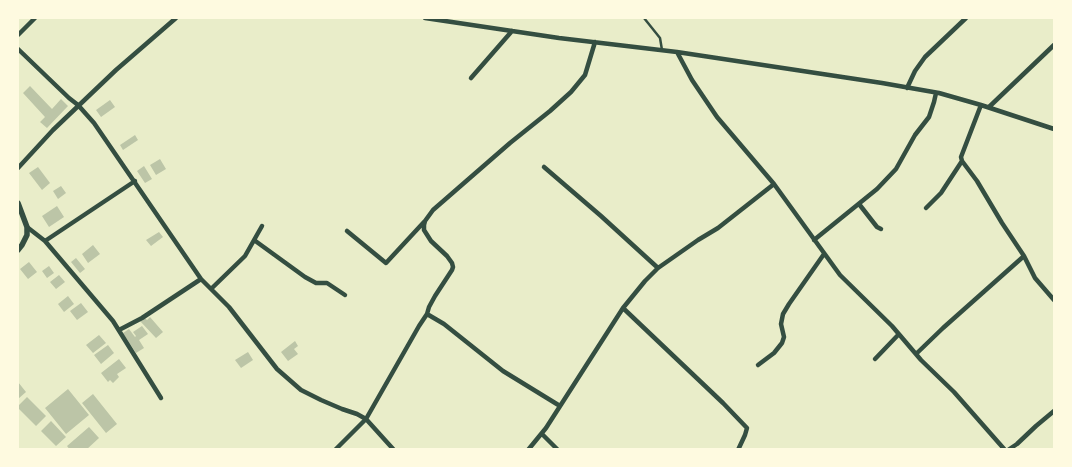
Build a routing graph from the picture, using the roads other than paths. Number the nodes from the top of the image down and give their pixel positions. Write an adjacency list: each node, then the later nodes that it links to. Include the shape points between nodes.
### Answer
1 (35, 18): 7 (street)
2 (176, 18): 16 (street)
3 (425, 18): 6 (street)
4 (644, 18): 11 (lane, via 660,38)
5 (966, 18): 14 (street, via 925,57)
6 (512, 32): 8 (street); 13 (street)
7 (18, 35)
8 (595, 42): 11 (street); 28 (street, via 585,75 571,92 433,210)
9 (1054, 45): 18 (street)
10 (18, 49): 16 (street)
11 (662, 50): 12 (street)
12 (677, 52): 14 (street); 24 (street, via 717,117)
13 (472, 78)
14 (906, 88): 15 (street)
15 (936, 93): 17 (street); 26 (street, via 929,117 896,168)
16 (78, 105): 22 (street); 23 (street)
17 (981, 105): 18 (street); 20 (street)
18 (989, 107): 19 (street)
19 (1054, 129)
20 (962, 161): 27 (street, via 941,193); 38 (street)
21 (544, 167): 39 (street)
22 (18, 168)
23 (135, 181): 35 (street); 40 (street)
24 (774, 184): 34 (street); 39 (street, via 718,228)
25 (18, 203): 30 (street)
26 (859, 204): 31 (street); 34 (street)
27 (926, 208)
28 (425, 221): 32 (street, via 386,263); 45 (street, via 424,230 453,267)
29 (262, 226): 33 (street)
30 (27, 227): 35 (street); 36 (street, via 27,236)
31 (881, 229)
32 (347, 231)
33 (254, 240): 41 (street, via 245,256); 42 (street, via 305,277 316,283 327,283)
34 (814, 240): 37 (street)
35 (45, 241): 46 (street)
36 (18, 250)
37 (824, 254): 47 (street, via 840,275); 50 (street, via 783,314 782,343)
38 (1024, 256): 43 (street, via 1035,278); 48 (street)
39 (658, 268): 44 (street)
40 (201, 279): 41 (street); 46 (street)
41 (211, 289): 54 (street, via 277,369 301,390)
42 (345, 295)
43 (1054, 300)
44 (623, 308): 52 (street); 60 (street, via 747,428)
45 (427, 314): 52 (street, via 503,371); 54 (street)
46 (119, 330): 51 (street)
47 (899, 334): 48 (street); 49 (street)
48 (916, 354): 61 (street)
49 (875, 359)
50 (758, 365)
51 (161, 398)
52 (560, 406): 55 (street)
53 (1054, 411): 61 (street)
54 (366, 419): 56 (street); 57 (street)
55 (542, 434): 58 (street); 59 (street)
56 (335, 450)
57 (394, 450)
58 (528, 450)
59 (558, 450)
60 (738, 450)
61 (1006, 450)

